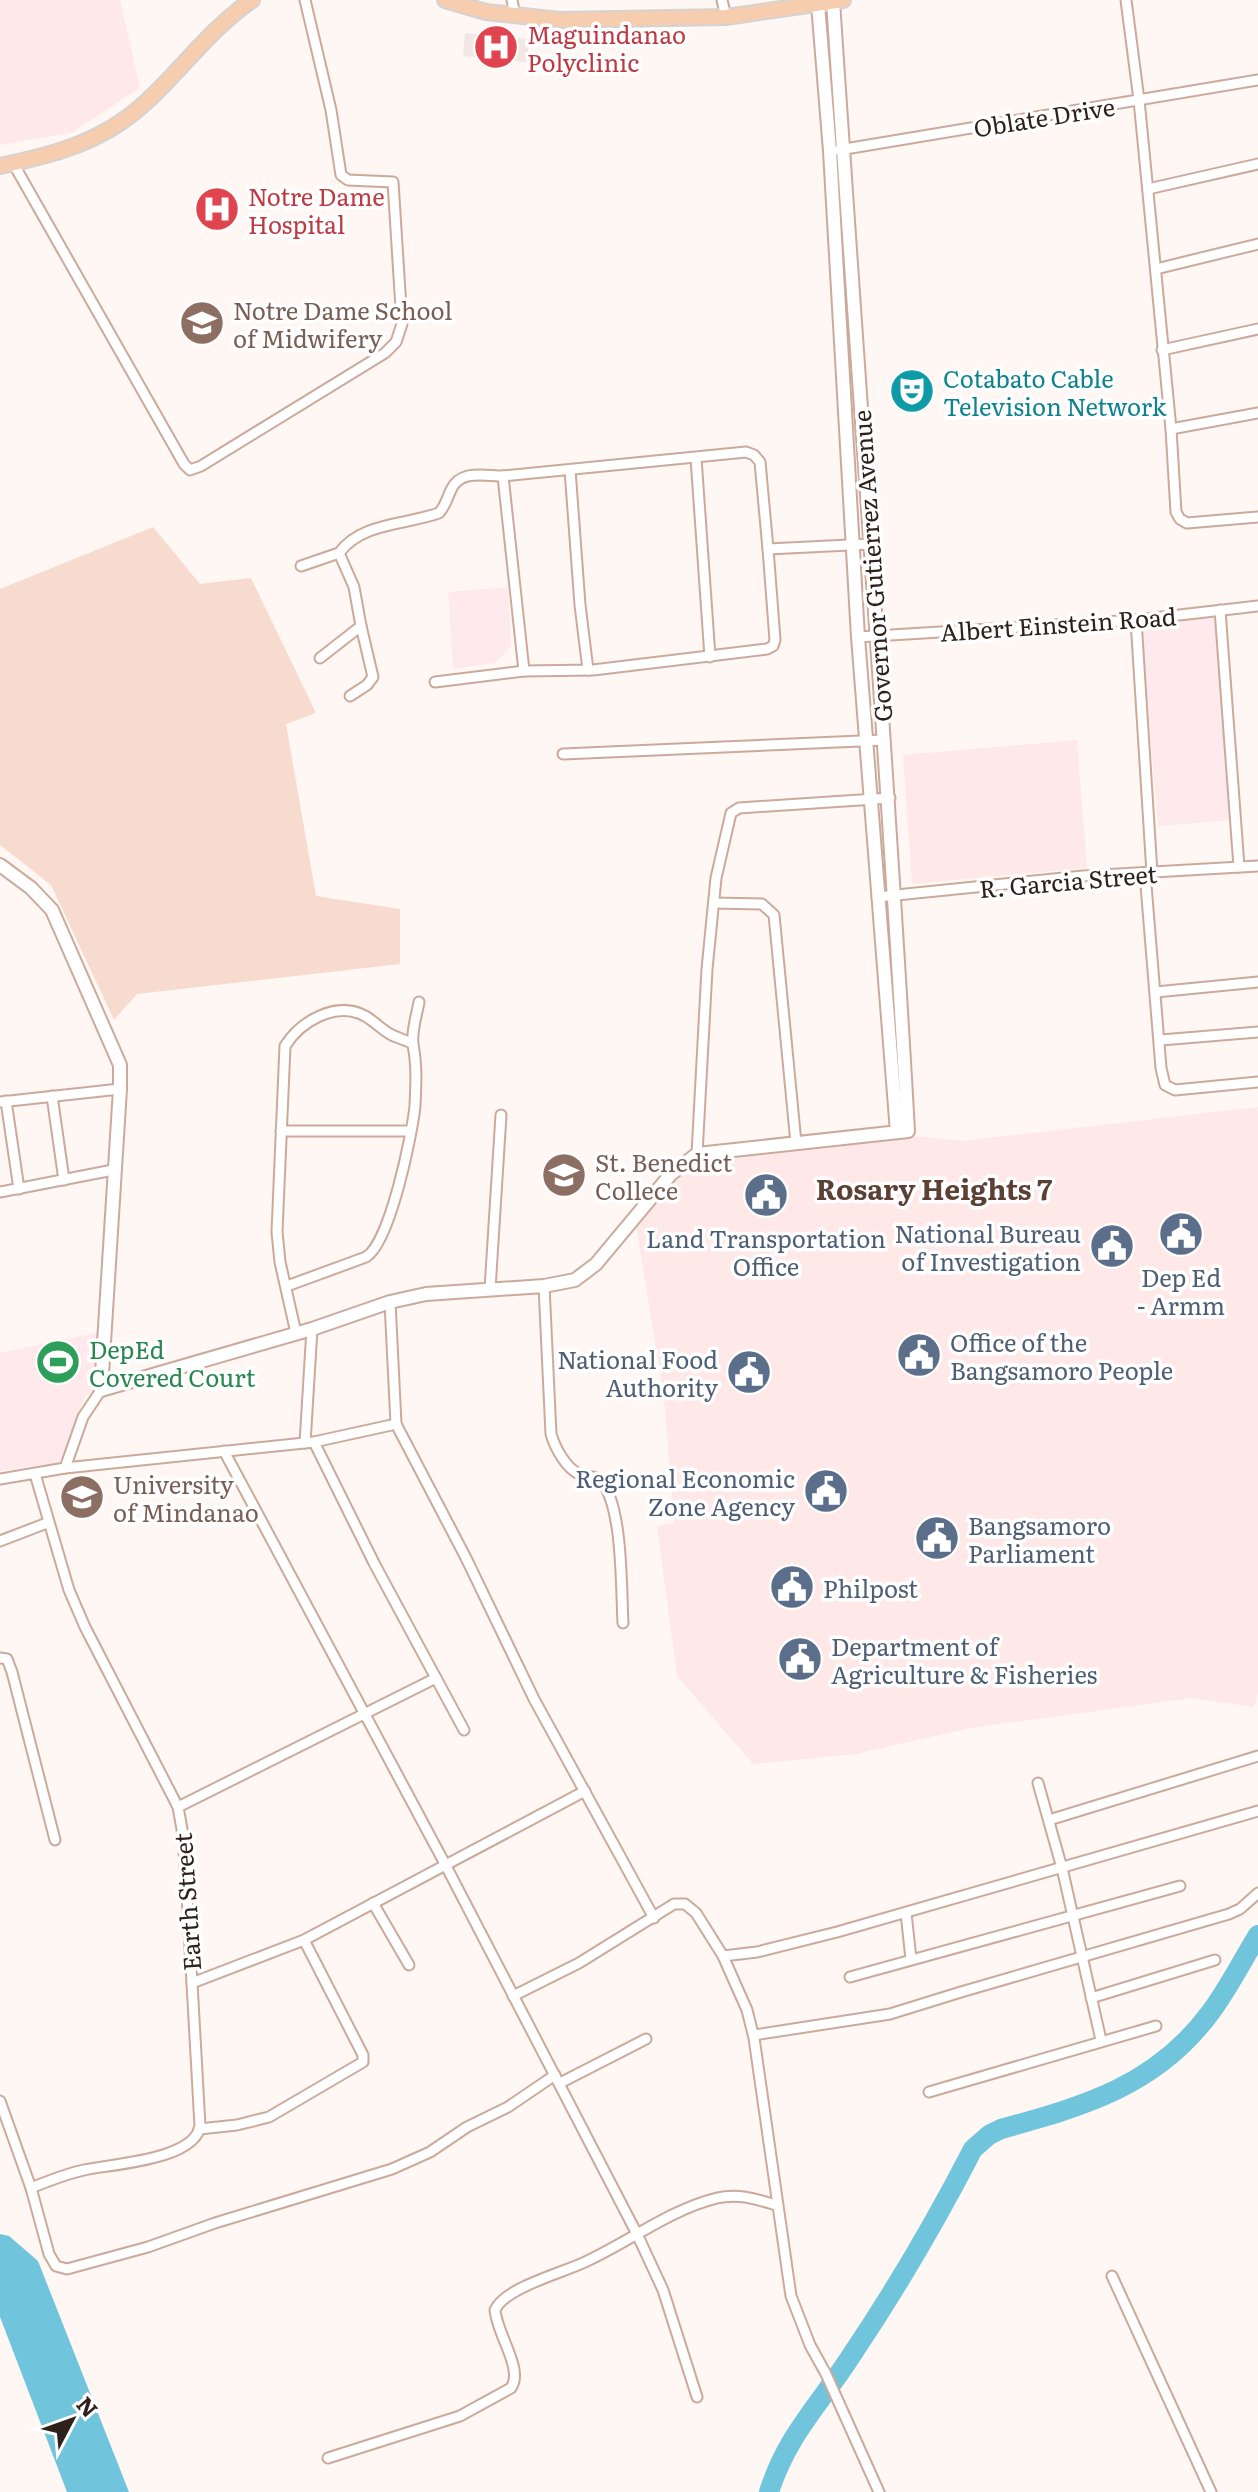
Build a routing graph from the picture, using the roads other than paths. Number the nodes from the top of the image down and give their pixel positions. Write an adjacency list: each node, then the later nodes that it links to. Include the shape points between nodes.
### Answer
1 (252, 0): 13 (main road, via 226,18 120,123 74,146)
2 (305, 0): 13 (street, via 341,175 348,180 393,182 400,332 385,353 201,466 190,470 184,464)
3 (445, 0): 8 (main road)
4 (512, 0): 8 (street)
5 (722, 0): 9 (street)
6 (1126, 0): 11 (street)
7 (832, 2): 9 (main road); 12 (street, Governor Gutierrez Avenue)
8 (515, 16): 9 (main road)
9 (726, 17)
10 (1258, 80): 11 (street, Oblate Drive)
11 (1139, 100): 12 (street, Oblate Drive); 15 (street)
12 (836, 150): 26 (street, Governor Gutierrez Avenue); 27 (street, Governor Gutierrez Avenue)
13 (6, 164)
14 (1258, 164): 15 (street)
15 (1148, 189): 17 (street)
16 (1258, 244): 17 (street)
17 (1156, 269): 19 (street)
18 (1258, 329): 19 (street)
19 (1162, 350): 21 (street)
20 (1258, 413): 21 (street)
21 (1171, 429): 25 (street, via 1173,500 1180,519 1187,523)
22 (696, 458): 23 (street); 28 (street, via 746,452 758,459); 37 (street)
23 (570, 470): 24 (street); 39 (street)
24 (503, 476): 29 (street, via 461,478 439,513 372,529); 40 (street)
25 (1258, 517)
26 (852, 544): 27 (street); 28 (street); 36 (street, Governor Gutierrez Avenue)
27 (869, 544): 35 (street, Governor Gutierrez Avenue)
28 (768, 549): 37 (street, via 773,646)
29 (339, 553): 30 (street); 34 (street, via 354,587)
30 (301, 566)
31 (1258, 606): 32 (street, Albert Einstein Road)
32 (1220, 610): 33 (street, Albert Einstein Road); 50 (street)
33 (1136, 620): 35 (street, Albert Einstein Road); 51 (street)
34 (361, 626): 38 (street); 42 (street, via 373,677)
35 (877, 636): 36 (street, Albert Einstein Road); 43 (street, Governor Gutierrez Avenue)
36 (858, 637): 44 (street, Governor Gutierrez Avenue)
37 (710, 657): 39 (street)
38 (320, 658)
39 (588, 670): 40 (street)
40 (524, 671): 41 (street)
41 (435, 682)
42 (350, 696)
43 (884, 740): 44 (street); 46 (street, Governor Gutierrez Avenue)
44 (866, 741): 45 (street); 47 (street, Governor Gutierrez Avenue)
45 (563, 754)
46 (890, 798): 47 (street); 52 (street, Governor Gutierrez Avenue)
47 (870, 800): 53 (street, Governor Gutierrez Avenue); 54 (street, via 735,810 729,818)
48 (0, 865): 62 (street, via 52,910 115,1051)
49 (1258, 866): 50 (street, R. Garcia Street)
50 (1239, 867): 51 (street, R. Garcia Street)
51 (1148, 873): 52 (street, R. Garcia Street); 56 (street)
52 (895, 895): 53 (street, R. Garcia Street); 68 (street, Governor Gutierrez Avenue)
53 (877, 897): 68 (street, Governor Gutierrez Avenue)
54 (714, 903): 69 (street, via 762,904 773,913); 70 (street)
55 (1258, 982): 56 (street)
56 (1156, 992): 59 (street)
57 (419, 1002): 60 (street)
58 (1258, 1032): 59 (street)
59 (1161, 1040): 61 (street, via 1163,1081 1169,1089)
60 (413, 1044): 66 (street, via 351,1011 317,1017 283,1052); 67 (street, via 417,1061)
61 (1258, 1082)
62 (120, 1089): 63 (street); 71 (street)
63 (52, 1096): 64 (street); 72 (street)
64 (3, 1102): 73 (street)
65 (501, 1115): 77 (street)
66 (281, 1131): 67 (street); 75 (street, via 277,1232)
67 (410, 1131): 75 (street, via 388,1225 375,1251)
68 (903, 1132): 69 (street)
69 (796, 1143): 70 (street)
70 (697, 1154): 76 (street, via 671,1174 586,1274)
71 (113, 1170): 72 (street); 81 (street)
72 (64, 1180): 73 (street)
73 (19, 1189): 74 (street)
74 (0, 1192)
75 (287, 1286): 80 (street)
76 (544, 1286): 77 (street); 90 (street, via 551,1434 571,1468 601,1480 611,1500)
77 (490, 1289): 78 (street)
78 (390, 1302): 79 (street); 82 (street)
79 (312, 1329): 80 (street); 83 (street)
80 (296, 1333): 81 (street)
81 (101, 1390): 85 (street, via 83,1417)
82 (396, 1424): 83 (street); 97 (street)
83 (309, 1443): 84 (street); 92 (street)
84 (224, 1451): 85 (street); 93 (street)
85 (65, 1468): 86 (street)
86 (35, 1474): 87 (street); 88 (street, Earth Street)
87 (0, 1479)
88 (47, 1523): 89 (street); 98 (street, Earth Street, via 85,1627)
89 (0, 1541)
90 (623, 1623)
91 (0, 1658): 101 (street, via 9,1663)
92 (436, 1678): 93 (street); 94 (street)
93 (365, 1715): 98 (street); 102 (street)
94 (464, 1730)
95 (1258, 1756): 100 (street)
96 (1038, 1783): 100 (street)
97 (585, 1791): 102 (street); 109 (street)
98 (178, 1807): 117 (street, Earth Street)
99 (1258, 1811): 103 (street)
100 (1049, 1820): 103 (street)
101 (55, 1840)
102 (445, 1864): 106 (street); 118 (street)
103 (1062, 1868): 107 (street); 108 (street)
104 (1180, 1886): 108 (street)
105 (1258, 1893): 112 (street, via 1229,1914)
106 (373, 1903): 110 (street); 115 (street)
107 (906, 1913): 111 (street, via 786,1946); 113 (street)
108 (1073, 1915): 112 (street); 113 (street)
109 (654, 1918): 111 (street, via 674,1904 685,1904); 118 (street)
110 (304, 1940): 117 (street); 127 (street, via 363,2062 269,2117)
111 (723, 1956): 121 (street)
112 (1082, 1957): 119 (street); 121 (street, via 890,2014)
113 (911, 1959): 116 (street)
114 (1215, 1960): 119 (street)
115 (409, 1965)
116 (850, 1977)
117 (192, 1983): 127 (street, Earth Street)
118 (513, 1996): 124 (street)
119 (1091, 1998): 123 (street)
120 (1156, 2026): 123 (street)
121 (754, 2035): 129 (street)
122 (646, 2039): 124 (street)
123 (1101, 2040): 125 (street)
124 (558, 2079): 128 (street, via 392,2169 80,2267 60,2268 53,2261); 130 (street)
125 (929, 2092)
126 (1, 2106): 128 (street)
127 (199, 2129): 128 (street, via 187,2145)
128 (31, 2188)
129 (776, 2205): 130 (street, via 721,2197); 134 (street, via 791,2296)
130 (637, 2234): 132 (street, via 663,2290); 133 (street, via 499,2301 497,2326 516,2375 505,2393 460,2416)
131 (1112, 2276): 135 (street)
132 (697, 2397)
133 (328, 2458)
134 (879, 2492)
135 (1211, 2492)

